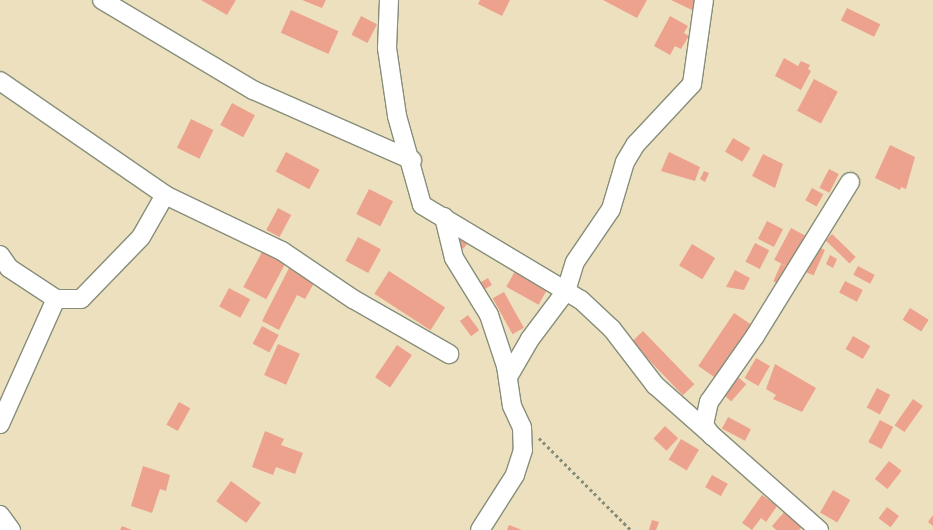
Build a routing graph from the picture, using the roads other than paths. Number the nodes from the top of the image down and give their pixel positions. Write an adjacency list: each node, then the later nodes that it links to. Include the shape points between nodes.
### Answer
1 (102, 0): 5 (street, via 253,90)
2 (389, 0): 5 (street, via 386,48 397,116)
3 (704, 0): 10 (street, via 692,84 636,144 625,162 611,209 575,262)
4 (0, 81): 7 (street)
5 (412, 160): 8 (street, via 422,205)
6 (850, 182): 15 (street, via 755,336 709,402 704,425)
7 (165, 195): 11 (street, via 141,237 81,299); 12 (street, via 282,251 353,299)
8 (444, 218): 10 (street); 13 (street, via 454,258 489,315)
9 (3, 265): 11 (street)
10 (566, 291): 13 (street, via 530,339); 15 (street, via 582,300 612,330 655,385)
11 (56, 299): 14 (street)
12 (449, 354)
13 (508, 378): 18 (street, via 512,406 522,427 523,450 515,475)
14 (0, 424)
15 (717, 441): 19 (street)
16 (0, 515): 17 (street)
17 (11, 530)
18 (480, 530)
19 (819, 530)

